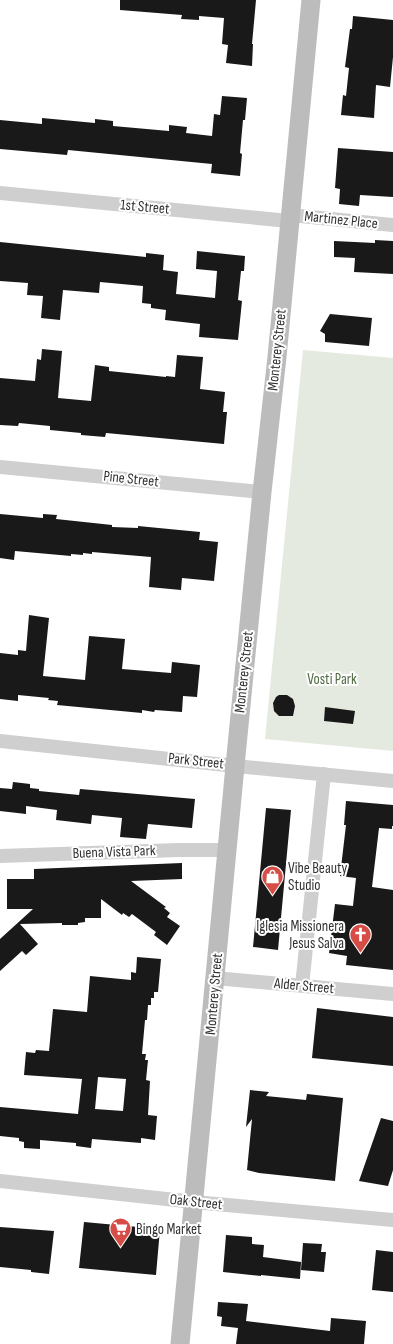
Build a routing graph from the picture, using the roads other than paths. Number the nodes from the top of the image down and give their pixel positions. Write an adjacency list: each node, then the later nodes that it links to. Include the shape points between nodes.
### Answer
1 (311, 0): 3 (street, Monterey Street)
2 (0, 193): 3 (street, 1st Street)
3 (290, 218): 4 (street, Martinez Place); 6 (street, Monterey Street)
4 (393, 225)
5 (0, 467): 6 (street, Pine Street)
6 (262, 492): 8 (street, Monterey Street)
7 (0, 740): 8 (street, Park Street)
8 (235, 766): 9 (street, Park Street); 11 (street, Monterey Street)
9 (324, 774): 10 (street, Park Street); 14 (street)
10 (393, 781)
11 (228, 850): 12 (street, Buena Vista Park); 13 (street, Monterey Street)
12 (0, 856)
13 (215, 978): 14 (street, Alder Street); 17 (street, Monterey Street)
14 (302, 986): 15 (street, Alder Street)
15 (393, 994)
16 (0, 1181): 17 (street, Oak Street)
17 (194, 1202): 18 (street, Oak Street); 19 (street, Monterey Street)
18 (393, 1220)
19 (180, 1344)

